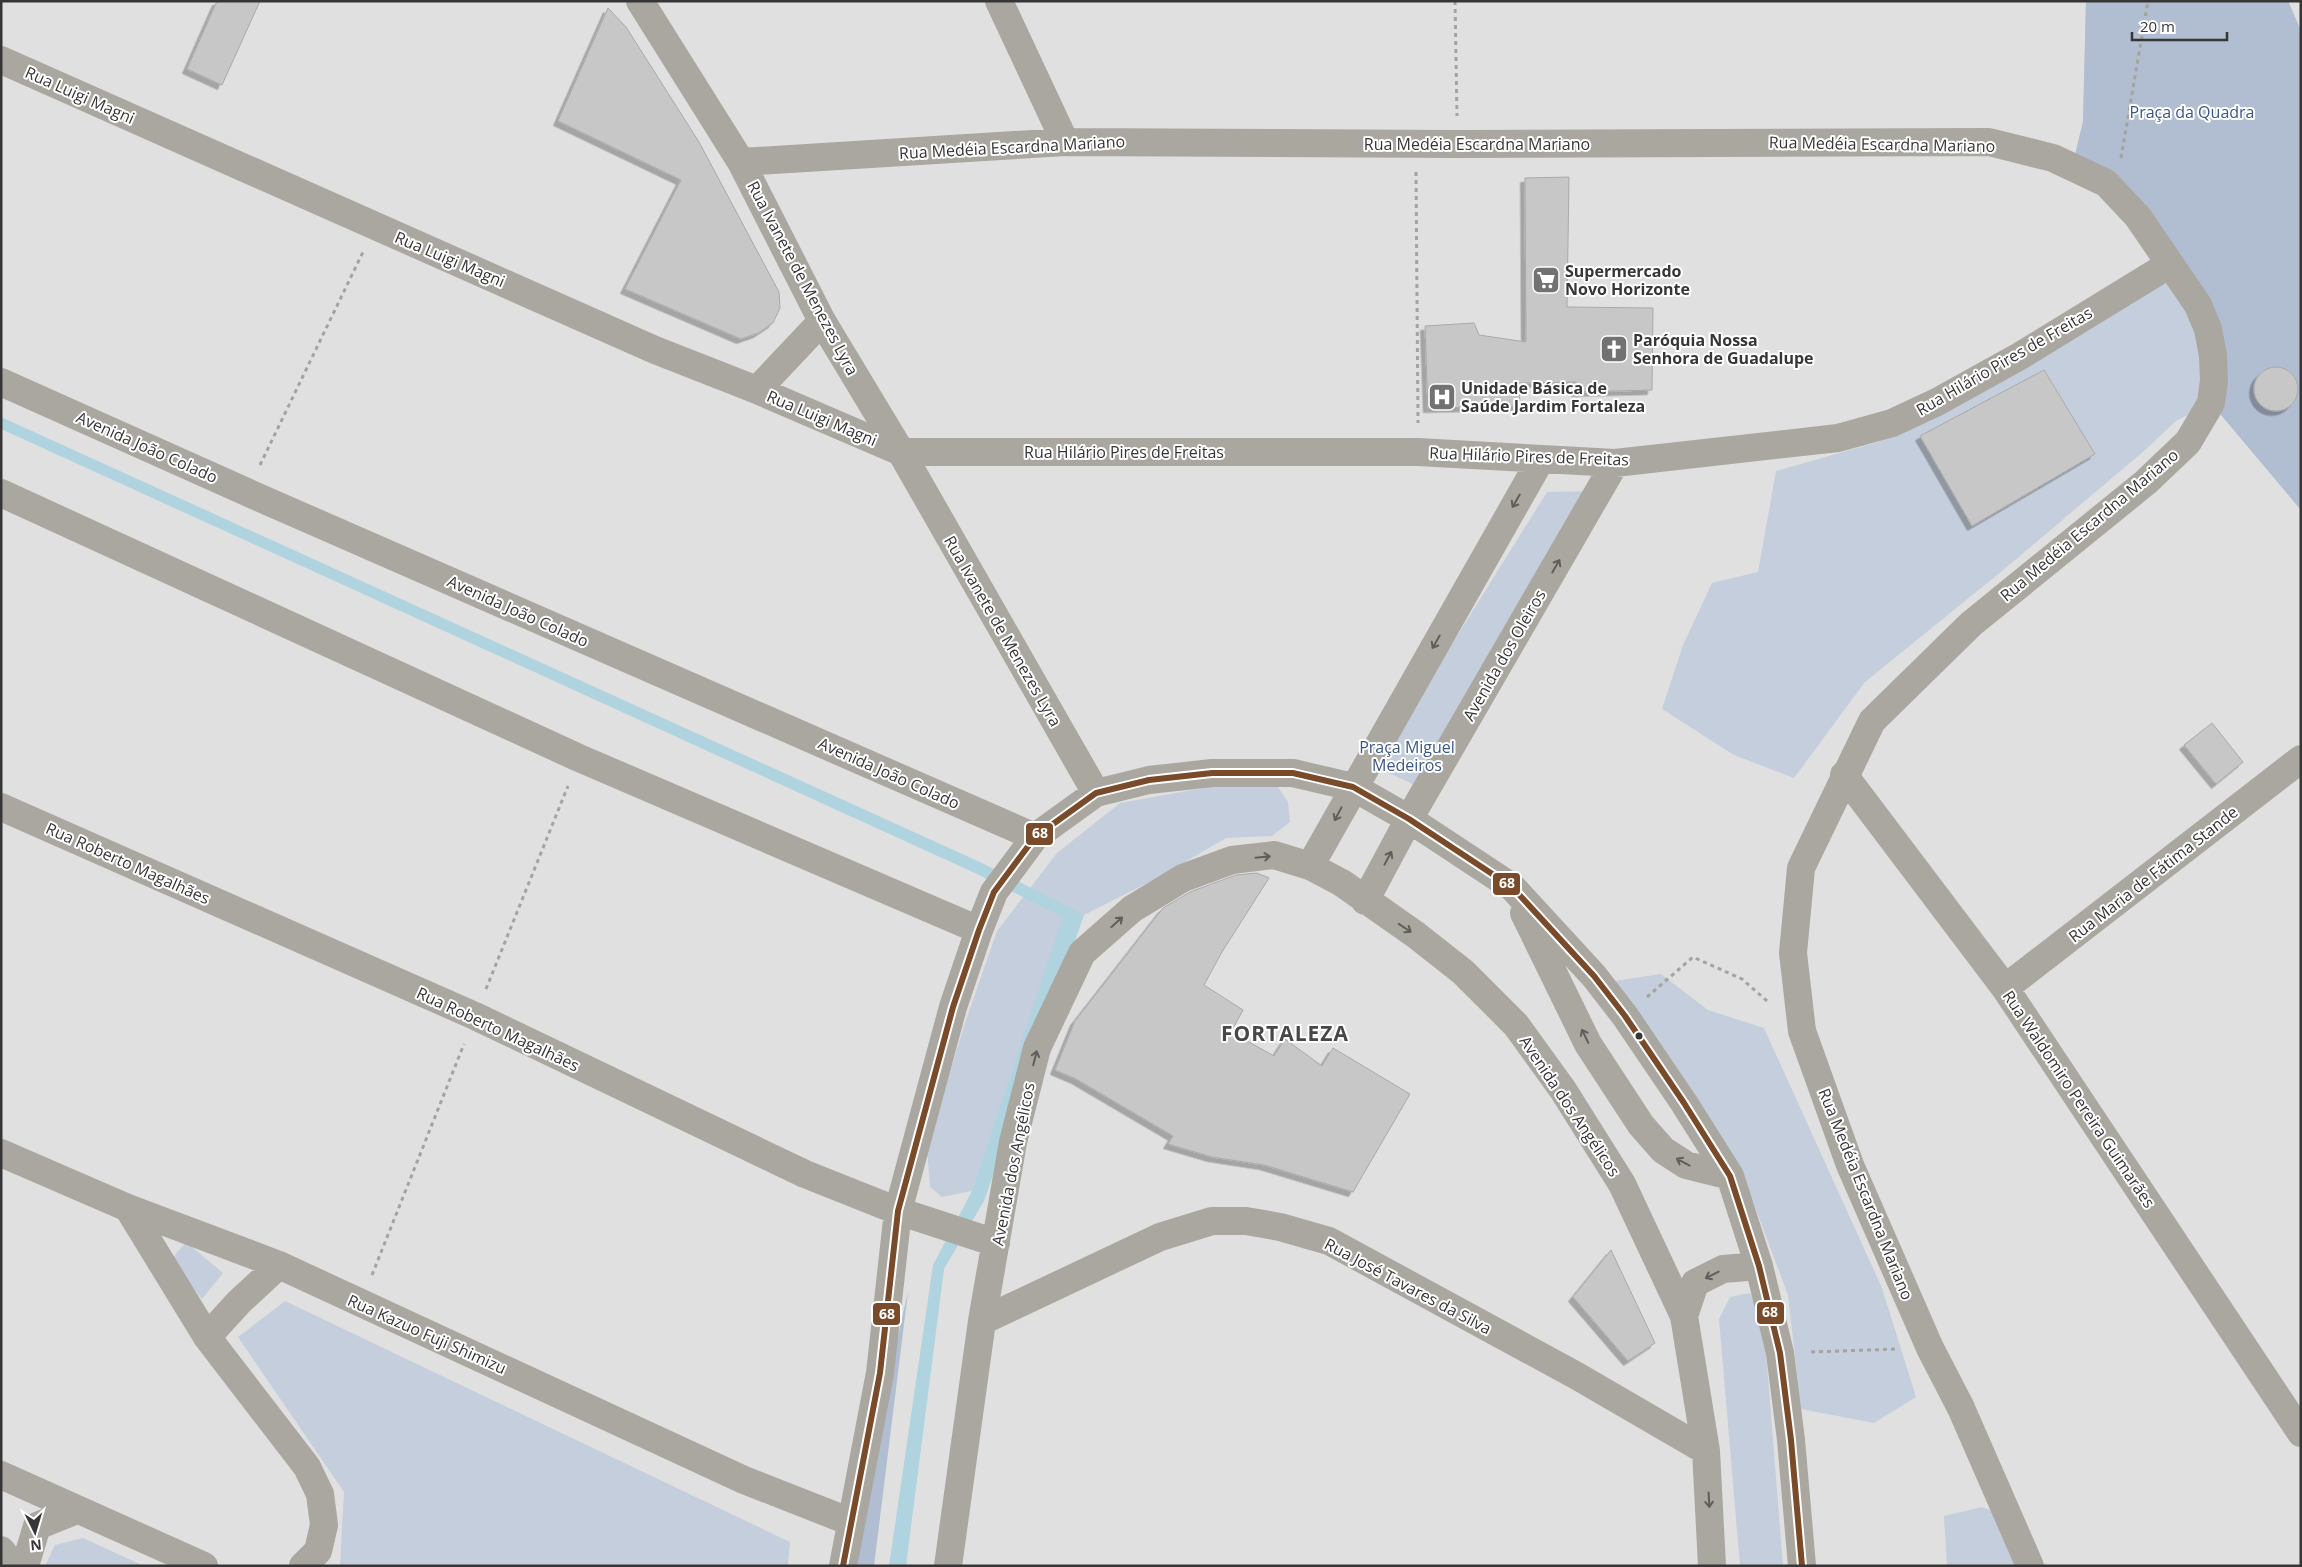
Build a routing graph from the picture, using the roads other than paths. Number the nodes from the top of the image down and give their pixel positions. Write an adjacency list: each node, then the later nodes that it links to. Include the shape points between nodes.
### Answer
1 (999, 1): 4 (street)
2 (638, 3): 5 (street, Rua Ivanete de Menezes Lyra)
3 (1, 60): 9 (street, Rua Luigi Magni, via 655,350)
4 (1065, 142): 5 (street, Rua Medéia Escardna Mariano); 6 (street, Rua Medéia Escardna Mariano, via 1989,142 2053,158 2106,183 2138,218)
5 (742, 162): 7 (street, Rua Ivanete de Menezes Lyra)
6 (2170, 264): 12 (street, Rua Hilário Pires de Freitas, via 2020,356 1892,423 1838,438); 15 (street, Rua Medéia Escardna Mariano, via 2198,305 2208,329 2213,356 2211,403 2188,442 2146,482 1971,624 1872,722)
7 (822, 321): 9 (street); 10 (street, Rua Ivanete de Menezes Lyra)
8 (1, 382): 20 (street, Avenida João Colado)
9 (757, 390): 10 (street, Rua Luigi Magni)
10 (901, 452): 11 (street, Rua Hilário Pires de Freitas, via 1418,452); 17 (street, Rua Ivanete de Menezes Lyra)
11 (1541, 459): 12 (street, Rua Hilário Pires de Freitas); 16 (street, one-way to 16)
12 (1615, 463): 19 (street, Avenida dos Oleiros, one-way to 12)
13 (1, 493): 24 (street, via 579,758)
14 (2301, 759): 25 (street, Rua Maria de Fátima Stande)
15 (1844, 776): 25 (street, Rua Waldomiro Pereira Guimarães); 50 (street, Rua Medéia Escardna Mariano, via 1800,868 1793,953 1802,1031 1850,1164)
16 (1353, 787): 17 (street, via 1293,773 1212,773 1149,780); 19 (street); 21 (street, one-way to 21)
17 (1096, 793): 20 (street)
18 (1, 807): 29 (street, Rua Roberto Magalhães, via 475,1016 805,1174)
19 (1409, 819): 22 (street); 23 (street, Avenida dos Oleiros, one-way to 19)
20 (1035, 837): 24 (street, via 994,892)
21 (1310, 866): 23 (street, Avenida dos Angélicos, via 1342,883); 30 (street, Avenida dos Angélicos, one-way to 21, via 1013,1142 1037,1048 1082,953 1132,909 1183,878 1232,860 1274,855)
22 (1512, 887): 27 (street, via 1594,976 1626,1016); 27 (street, one-way to 22, via 1686,1165 1663,1150 1641,1126 1588,1044)
23 (1365, 901): 33 (street, Avenida dos Angélicos, one-way to 33, via 1463,972 1516,1025 1563,1090 1622,1184)
24 (979, 930): 29 (street, via 953,1007)
25 (2006, 988): 36 (street, Rua Waldomiro Pereira Guimarães)
26 (1, 1153): 28 (street, Rua Kazuo Fuji Shimizu)
27 (1730, 1176): 32 (street)
28 (128, 1208): 31 (street, Rua Kazuo Fuji Shimizu); 35 (street)
29 (898, 1211): 30 (street, Rua Roberto Magalhães); 40 (street, via 880,1373)
30 (996, 1243): 34 (street, Avenida dos Angélicos)
31 (279, 1265): 35 (street); 40 (street, Rua Kazuo Fuji Shimizu, via 744,1480)
32 (1759, 1266): 33 (street, one-way to 33, via 1723,1269 1696,1283); 49 (street, via 1780,1353)
33 (1684, 1316): 37 (street, Avenida dos Angélicos)
34 (982, 1320): 37 (street, Rua José Tavares da Silva, via 1160,1236 1212,1221 1280,1226 1329,1241 1577,1376); 47 (street, Avenida dos Angélicos)
35 (207, 1337): 45 (street, via 297,1453 320,1494 324,1525 318,1551)
36 (2301, 1433)
37 (1706, 1452): 48 (street, Avenida dos Angélicos, one-way to 48)
38 (1, 1475): 39 (street)
39 (77, 1510): 43 (street, via 36,1526); 44 (street)
40 (851, 1522): 46 (street)
41 (1, 1550): 42 (street)
42 (12, 1566)
43 (25, 1566)
44 (204, 1566)
45 (303, 1566)
46 (843, 1566)
47 (948, 1566)
48 (1712, 1566)
49 (1802, 1566)
50 (2030, 1566)

